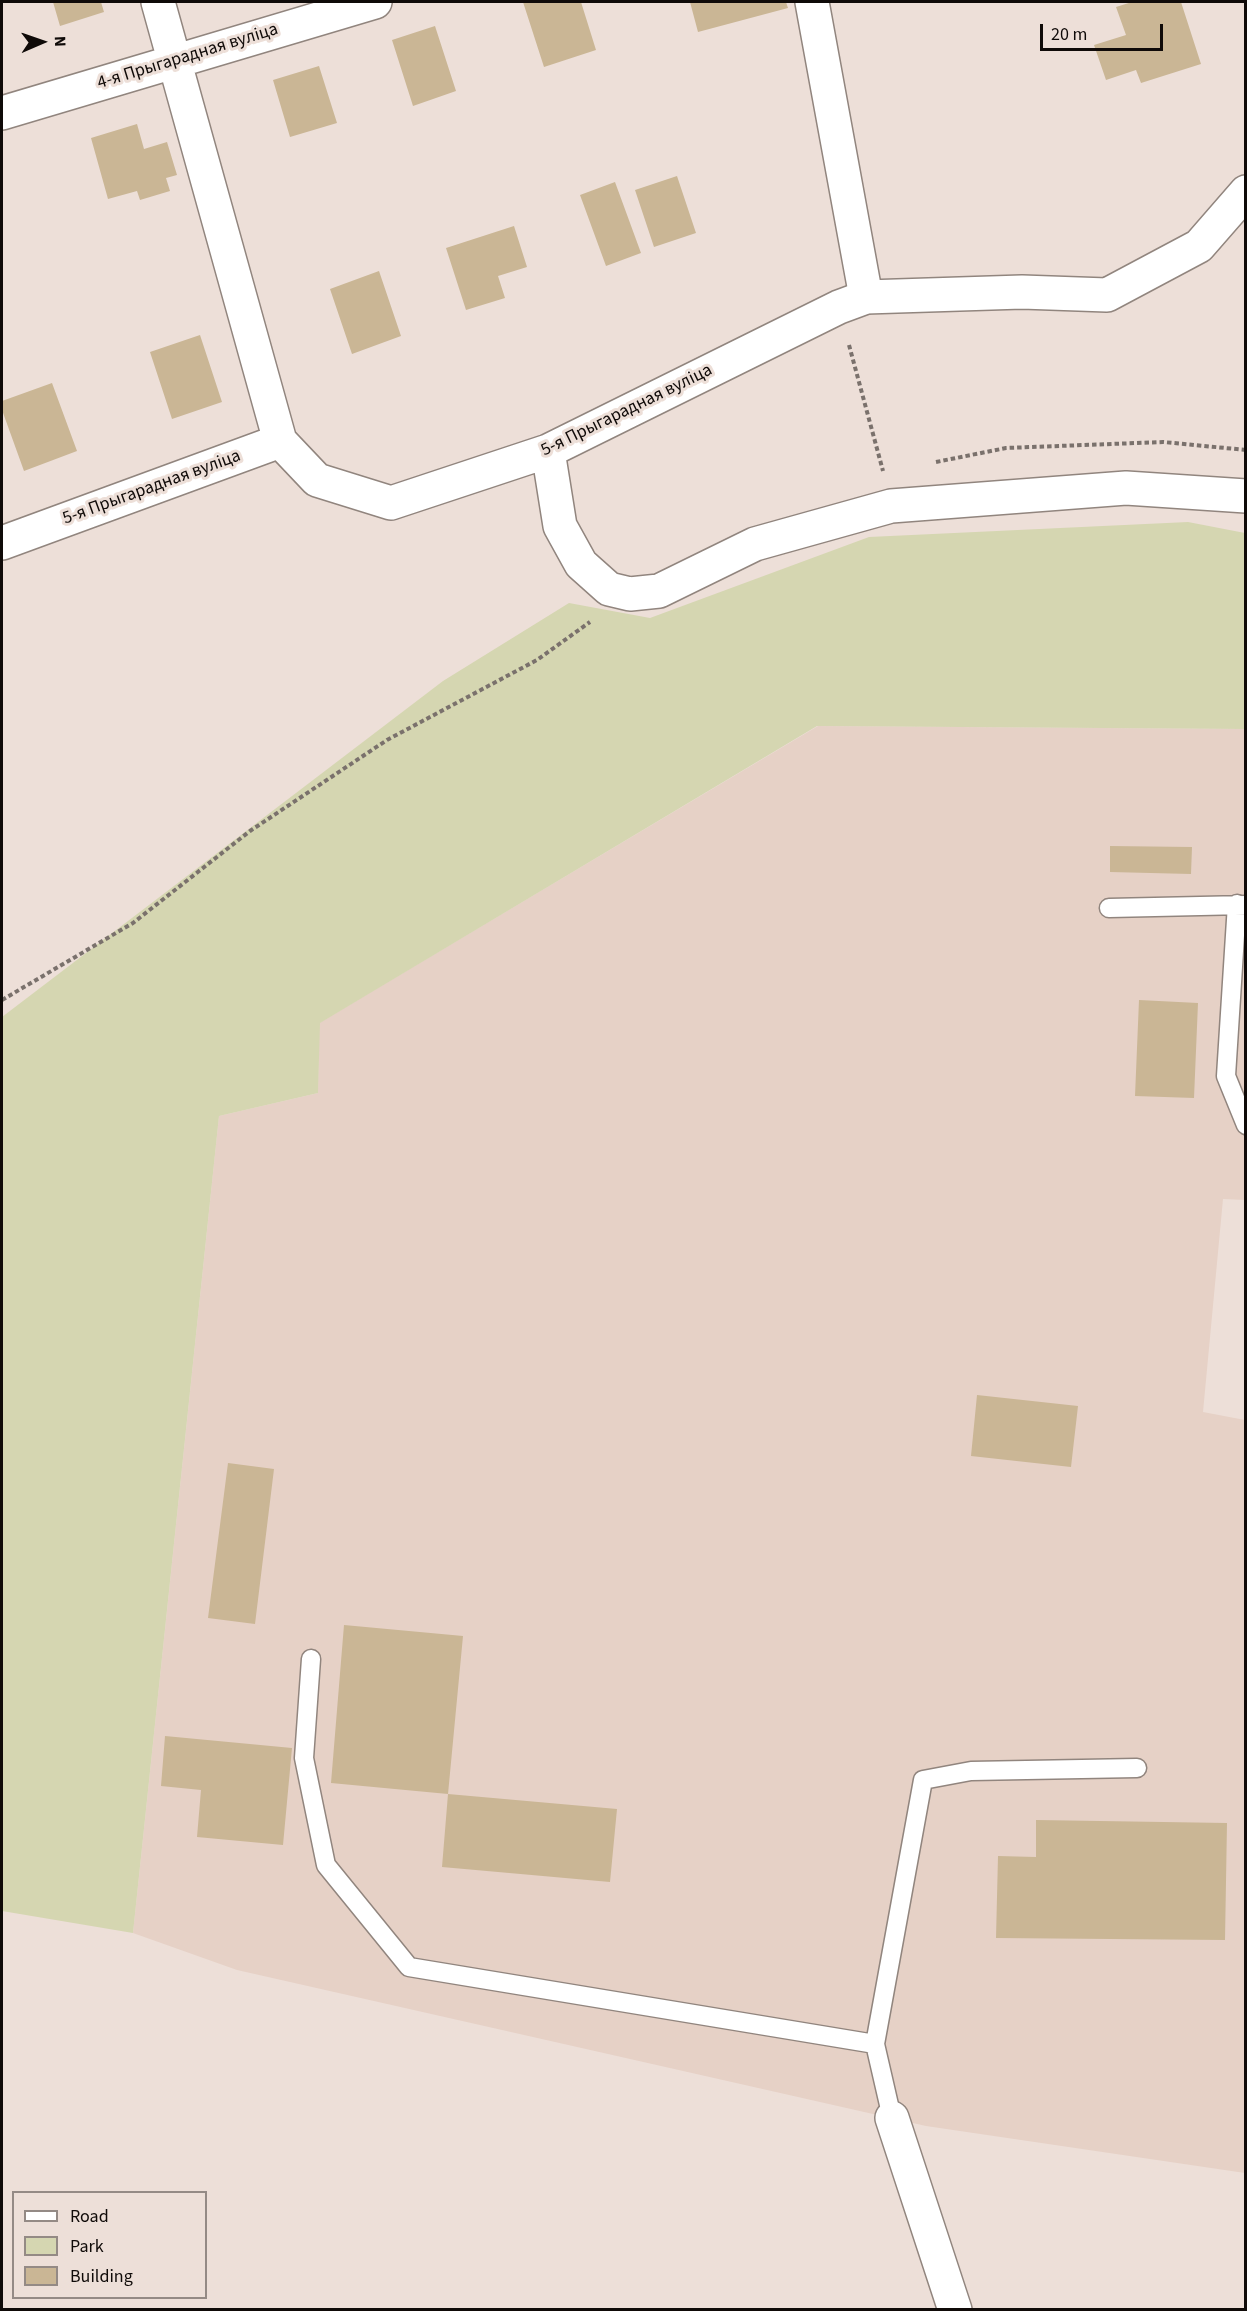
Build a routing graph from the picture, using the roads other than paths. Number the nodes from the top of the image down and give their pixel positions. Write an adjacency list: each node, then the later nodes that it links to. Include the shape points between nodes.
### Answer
1 (158, 2): 4 (street)
2 (375, 2): 4 (street, 4-я Прыгарадная вуліца)
3 (812, 2): 7 (street)
4 (176, 61): 5 (street, 4-я Прыгарадная вуліца); 8 (street)
5 (2, 113)
6 (1245, 192): 7 (street, 5-я Прыгарадная вуліца, via 1199,246 1107,295 1022,292)
7 (852, 302): 9 (street, 5-я Прыгарадная вуліца)
8 (280, 441): 9 (street, 5-я Прыгарадная вуліца, via 317,480 392,503); 11 (street, 5-я Прыгарадная вуліца)
9 (548, 451): 10 (street, via 560,525 581,564 609,589 630,594 659,591 755,544 891,506 1126,488)
10 (1245, 496)
11 (2, 543)
12 (1241, 905): 13 (lane); 14 (lane, via 1226,1076)
13 (1109, 908)
14 (1245, 1125)
15 (311, 1659): 17 (lane, via 304,1758 326,1864 409,1967)
16 (1137, 1768): 17 (lane, via 971,1772 923,1780)
17 (875, 2044): 18 (lane)
18 (892, 2118): 19 (street)
19 (955, 2310)

